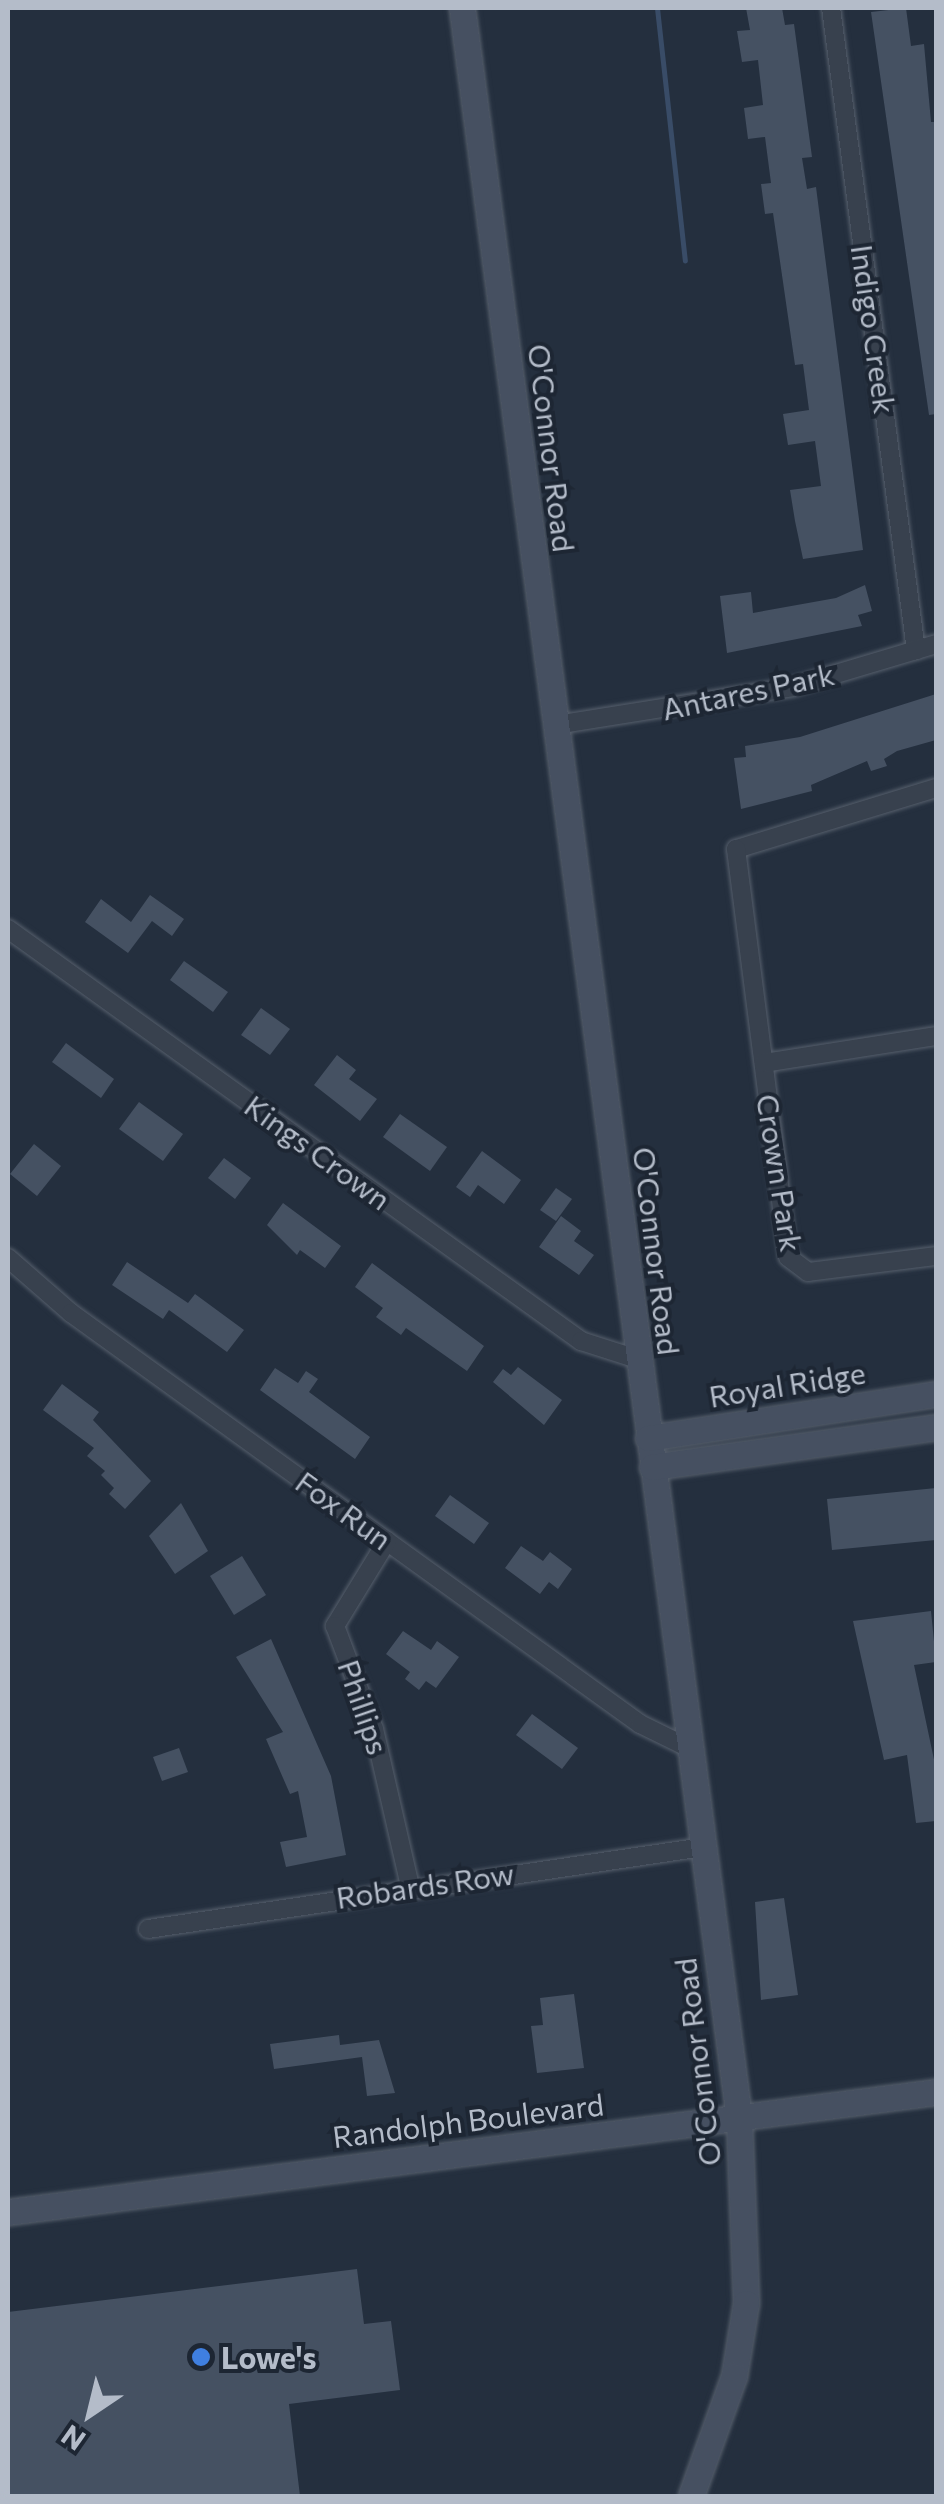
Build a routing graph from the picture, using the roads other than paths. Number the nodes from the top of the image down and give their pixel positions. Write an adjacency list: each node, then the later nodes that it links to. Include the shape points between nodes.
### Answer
1 (462, 8): 5 (main road, O'Connor Road)
2 (832, 8): 4 (street, Indigo Creek)
3 (936, 644): 4 (street, Antares Park)
4 (916, 650): 5 (street, Antares Park, via 792,688)
5 (556, 724): 12 (main road, O'Connor Road)
6 (936, 788): 9 (street, Crown Park, via 736,849)
7 (8, 929): 12 (street, Kings Crown, via 581,1341)
8 (936, 1036): 9 (street, Crown Park)
9 (764, 1063): 10 (street, Crown Park, via 788,1257 808,1272)
10 (936, 1256)
11 (8, 1258): 17 (street, Fox Run, via 70,1314)
12 (638, 1359): 15 (main road, O'Connor Road)
13 (936, 1394): 15 (main road, Royal Ridge)
14 (936, 1427): 16 (main road, Royal Ridge)
15 (648, 1438): 16 (main road, O'Connor Road)
16 (652, 1468): 18 (main road, O'Connor Road)
17 (387, 1541): 18 (street, Fox Run, via 640,1724); 20 (street, Phillips, via 335,1626 374,1729)
18 (691, 1748): 19 (main road, O'Connor Road)
19 (703, 1847): 20 (street, Robards Row); 23 (main road, O'Connor Road)
20 (410, 1886): 21 (street, Robards Row)
21 (148, 1928)
22 (936, 2092): 23 (main road, Randolph Boulevard)
23 (738, 2119): 24 (main road, Randolph Boulevard); 25 (main road, O'Connor Road, via 746,2303 734,2376)
24 (8, 2212)
25 (691, 2496)

